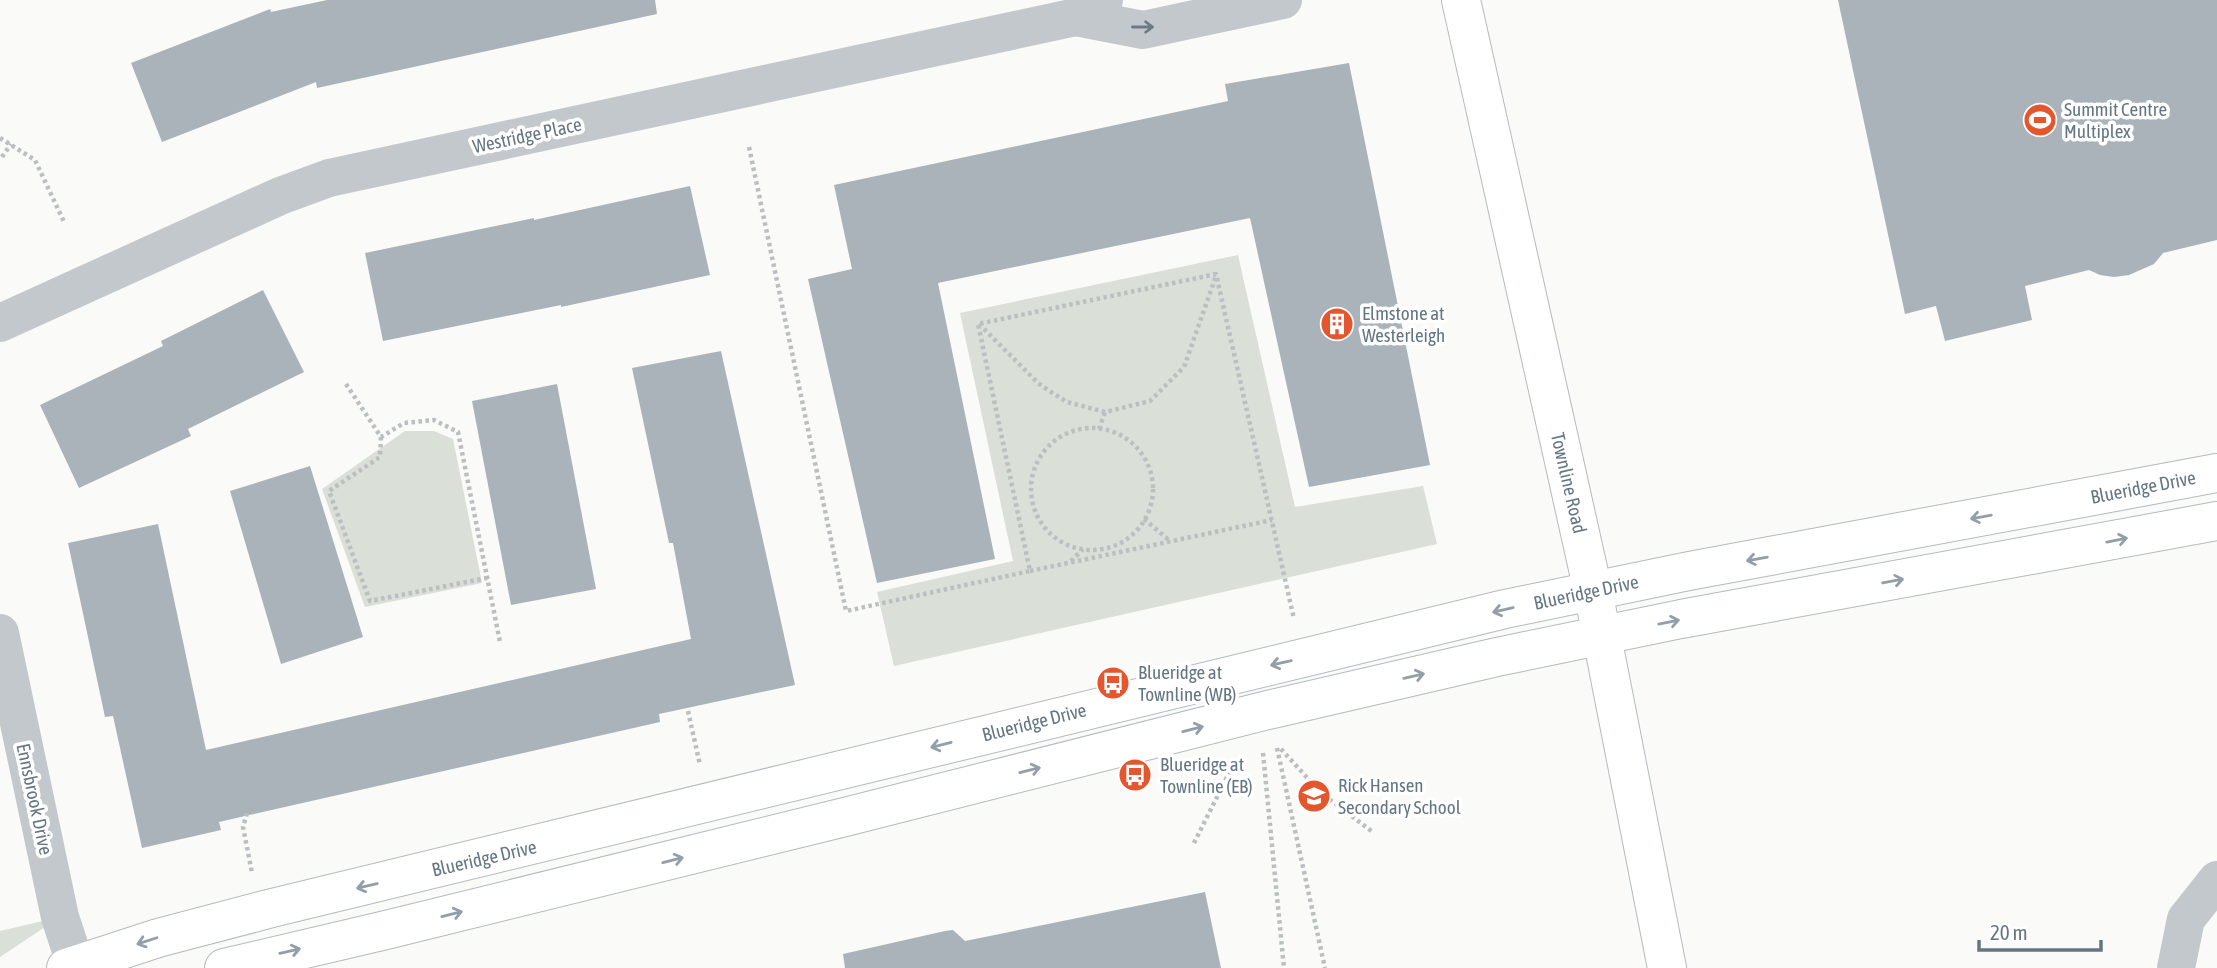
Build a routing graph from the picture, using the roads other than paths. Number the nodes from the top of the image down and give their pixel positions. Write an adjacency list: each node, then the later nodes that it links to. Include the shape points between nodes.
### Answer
1 (1283, 0): 3 (street, Westridge Place, one-way to 1, via 1143,30)
2 (1461, 0): 7 (street, Townline Road)
3 (1090, 8): 4 (street, Westridge Place, via 329,178)
4 (0, 323)
5 (2217, 473): 7 (street, Blueridge Drive, one-way to 7)
6 (2217, 520): 9 (street, one-way to 6)
7 (1593, 591): 9 (street, Townline Road); 11 (street, Blueridge Drive, one-way to 11, via 272,908 158,937)
8 (0, 633): 11 (street, Ennsbrook Drive)
9 (1602, 635): 12 (street, one-way to 9, via 845,817 1272,727); 13 (street, Townline Road)
10 (2217, 880): 14 (street, via 2186,919)
11 (71, 966)
12 (224, 968)
13 (1667, 968)
14 (2176, 968)

